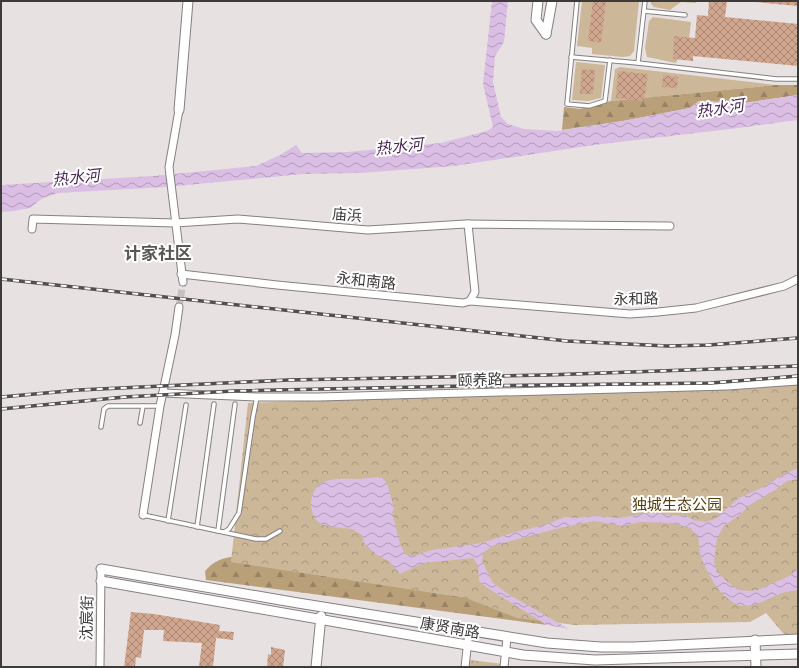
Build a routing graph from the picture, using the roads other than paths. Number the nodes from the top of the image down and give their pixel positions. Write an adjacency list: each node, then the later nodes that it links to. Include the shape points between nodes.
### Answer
1 (188, 1): 12 (street)
2 (538, 1): 3 (street, via 536,20 546,34)
3 (552, 1)
4 (577, 1): 8 (lane)
5 (645, 1): 6 (lane)
6 (644, 11): 7 (lane); 10 (lane)
7 (685, 15)
8 (571, 57): 9 (lane); 9 (lane, via 567,104 588,106 605,101)
9 (610, 60): 10 (lane)
10 (638, 63): 11 (lane, via 776,79)
11 (798, 79)
12 (178, 110): 13 (street, via 169,167)
13 (175, 223): 14 (street, 庙浜, via 238,219 368,230); 16 (street, 庙浜, via 33,219); 18 (street, 永和南路, via 182,278 421,300 463,303)
14 (468, 224): 15 (street, 庙浜); 18 (street, via 475,292)
15 (670, 226)
16 (32, 229)
17 (798, 279): 18 (street, 永和路, via 784,286 696,308 630,314)
18 (470, 301)
19 (179, 307): 21 (street)
20 (798, 381): 22 (street, 颐养路, via 727,386)
21 (163, 393): 22 (street, 颐养路); 27 (street)
22 (257, 397): 35 (lane, via 239,513 229,529)
23 (214, 404): 32 (lane)
24 (235, 404): 33 (lane)
25 (186, 405): 31 (lane)
26 (143, 406): 27 (lane); 28 (lane); 29 (lane, via 108,406 104,410)
27 (160, 406): 30 (street)
28 (140, 423)
29 (101, 427)
30 (143, 515): 31 (lane)
31 (168, 521): 32 (lane)
32 (197, 527): 33 (lane)
33 (218, 531): 35 (lane)
34 (280, 531): 35 (lane, via 266,539)
35 (224, 532)
36 (101, 569): 37 (street, 沈宸街); 38 (street, 康贤南路)
37 (101, 581): 39 (street, 康贤南路); 48 (street, 沈宸街)
38 (322, 606): 39 (street); 40 (street, 康贤南路)
39 (321, 620): 44 (street, 康贤南路); 49 (street)
40 (469, 631): 41 (street, 康贤南路); 44 (street)
41 (507, 638): 43 (street, 康贤南路, via 620,647); 45 (street)
42 (798, 639): 43 (street, 康贤南路)
43 (755, 640): 47 (street)
44 (467, 645): 45 (street, 康贤南路); 50 (street)
45 (506, 652): 47 (street, 康贤南路, via 595,660); 51 (street)
46 (798, 654): 47 (street, 康贤南路)
47 (756, 655): 52 (street)
48 (100, 667)
49 (316, 667)
50 (465, 667)
51 (504, 667)
52 (756, 667)

